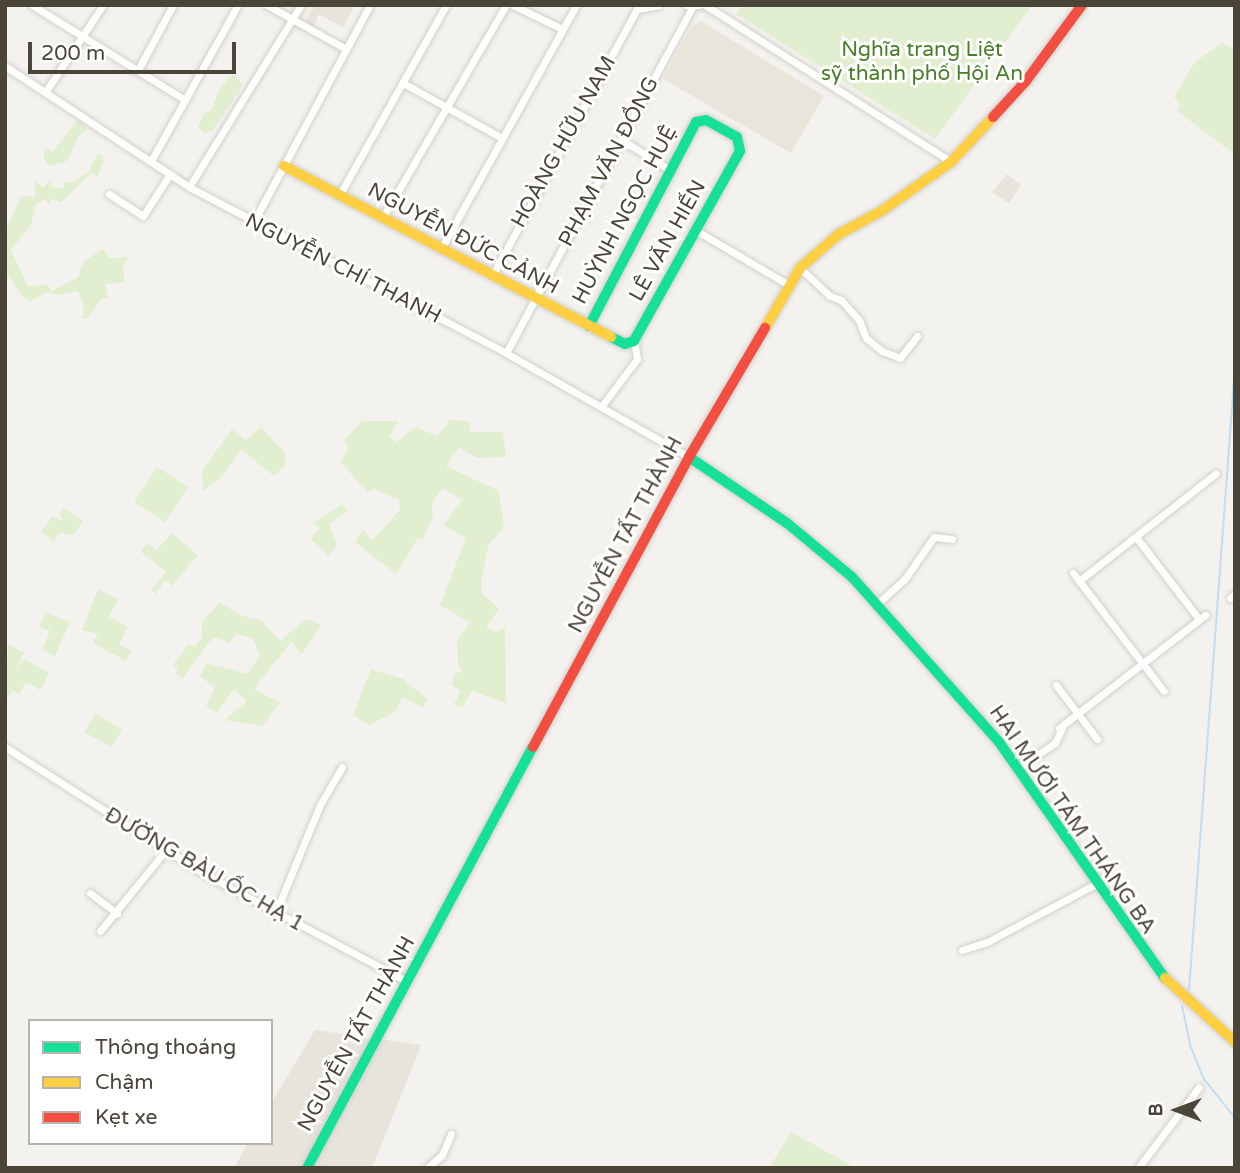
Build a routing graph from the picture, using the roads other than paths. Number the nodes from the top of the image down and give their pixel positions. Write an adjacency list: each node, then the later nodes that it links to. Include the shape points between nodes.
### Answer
1 (32, 5): 18 (street)
2 (103, 5): 18 (street)
3 (173, 5): 21 (street)
4 (238, 5): 24 (street)
5 (267, 5): 16 (street)
6 (301, 5): 16 (street)
7 (370, 5): 19 (street)
8 (446, 5): 22 (street)
9 (506, 5): 25 (street)
10 (513, 5): 17 (street)
11 (576, 5): 17 (street)
12 (659, 5): 15 (street)
13 (1082, 5): 30 (street, NGUYỄN TẤT THÀNH, via 1026,81)
14 (695, 6): 28 (street, PHẠM VĂN ĐỒNG); 30 (street)
15 (635, 7): 42 (street, HOÀNG HỮU NAM)
16 (292, 22): 19 (street); 34 (street)
17 (562, 29): 27 (street)
18 (82, 36): 21 (street); 23 (street)
19 (346, 49): 31 (street)
20 (5, 66): 23 (street, NGUYỄN CHÍ THANH)
21 (138, 70): 24 (street)
22 (403, 83): 25 (street); 36 (street)
23 (46, 91): 29 (street, NGUYỄN CHÍ THANH)
24 (185, 100): 29 (street)
25 (447, 107): 27 (street); 37 (street)
26 (696, 122): 32 (street, HUỲNH NGỌC HUỆ); 39 (street, LÊ VĂN HIẾN, via 706,120 737,137 740,151)
27 (502, 138): 40 (street)
28 (622, 140): 32 (street); 44 (street, PHẠM VĂN ĐỒNG)
29 (151, 161): 33 (street, NGUYỄN CHÍ THANH)
30 (951, 162): 41 (street, NGUYỄN TẤT THÀNH, via 883,210 839,234)
31 (284, 166): 36 (street, NGUYỄN ĐỨC CẢNH); 38 (street)
32 (670, 170): 45 (street, HUỲNH NGỌC HUỆ)
33 (170, 174): 34 (street, NGUYỄN CHÍ THANH); 35 (street, via 143,216)
34 (189, 187): 38 (street, NGUYỄN CHÍ THANH)
35 (109, 194)
36 (340, 194): 37 (street, NGUYỄN ĐỨC CẢNH)
37 (383, 217): 40 (street, NGUYỄN ĐỨC CẢNH)
38 (253, 223): 48 (street, NGUYỄN CHÍ THANH)
39 (697, 231): 43 (street); 47 (street, LÊ VĂN HIẾN)
40 (441, 249): 42 (street, NGUYỄN ĐỨC CẢNH)
41 (800, 268): 43 (street, NGUYỄN TẤT THÀNH); 46 (street, via 830,296 841,300 859,320 866,338 882,351 900,358)
42 (492, 276): 44 (street, NGUYỄN ĐỨC CẢNH)
43 (789, 285): 50 (street, NGUYỄN TẤT THÀNH)
44 (535, 299): 45 (street, NGUYỄN ĐỨC CẢNH); 48 (street, PHẠM VĂN ĐỒNG)
45 (589, 326): 47 (street, NGUYỄN ĐỨC CẢNH)
46 (917, 336)
47 (629, 342): 49 (street, via 637,359)
48 (506, 353): 49 (street, NGUYỄN CHÍ THANH)
49 (600, 407): 50 (street, NGUYỄN CHÍ THANH)
50 (689, 457): 56 (street, HAI MƯƠI TÁM THÁNG BA, via 823,549); 72 (street, NGUYỄN TẤT THÀNH)
51 (1216, 473): 52 (street)
52 (1136, 537): 55 (street); 57 (street, via 1202,617)
53 (952, 539): 56 (street, via 934,537 904,580)
54 (1073, 573): 55 (street)
55 (1079, 581): 57 (street)
56 (877, 604): 64 (street, HAI MƯƠI TÁM THÁNG BA, via 999,742)
57 (1143, 663): 59 (street); 60 (street)
58 (1056, 685): 60 (street)
59 (1164, 691)
60 (1077, 713): 61 (street); 64 (street, via 1061,726 1055,743)
61 (1097, 739)
62 (5, 747): 65 (street, ĐƯỜNG BÀU ỐC HẠ 1)
63 (342, 766): 69 (street, via 320,805)
64 (1016, 769): 66 (street, HAI MƯƠI TÁM THÁNG BA)
65 (165, 850): 68 (street); 69 (street, ĐƯỜNG BÀU ỐC HẠ 1)
66 (1094, 885): 71 (street, via 989,941); 73 (street, HAI MƯƠI TÁM THÁNG BA, via 1154,968)
67 (90, 893): 68 (street)
68 (117, 913): 70 (street)
69 (275, 914): 72 (street, ĐƯỜNG BÀU ỐC HẠ 1)
70 (100, 931)
71 (962, 950)
72 (408, 982): 76 (street, NGUYỄN TẤT THÀNH)
73 (1235, 1042)
74 (1199, 1087): 78 (street)
75 (451, 1134): 77 (street, via 442,1155)
76 (307, 1168)
77 (427, 1168)
78 (1138, 1168)

